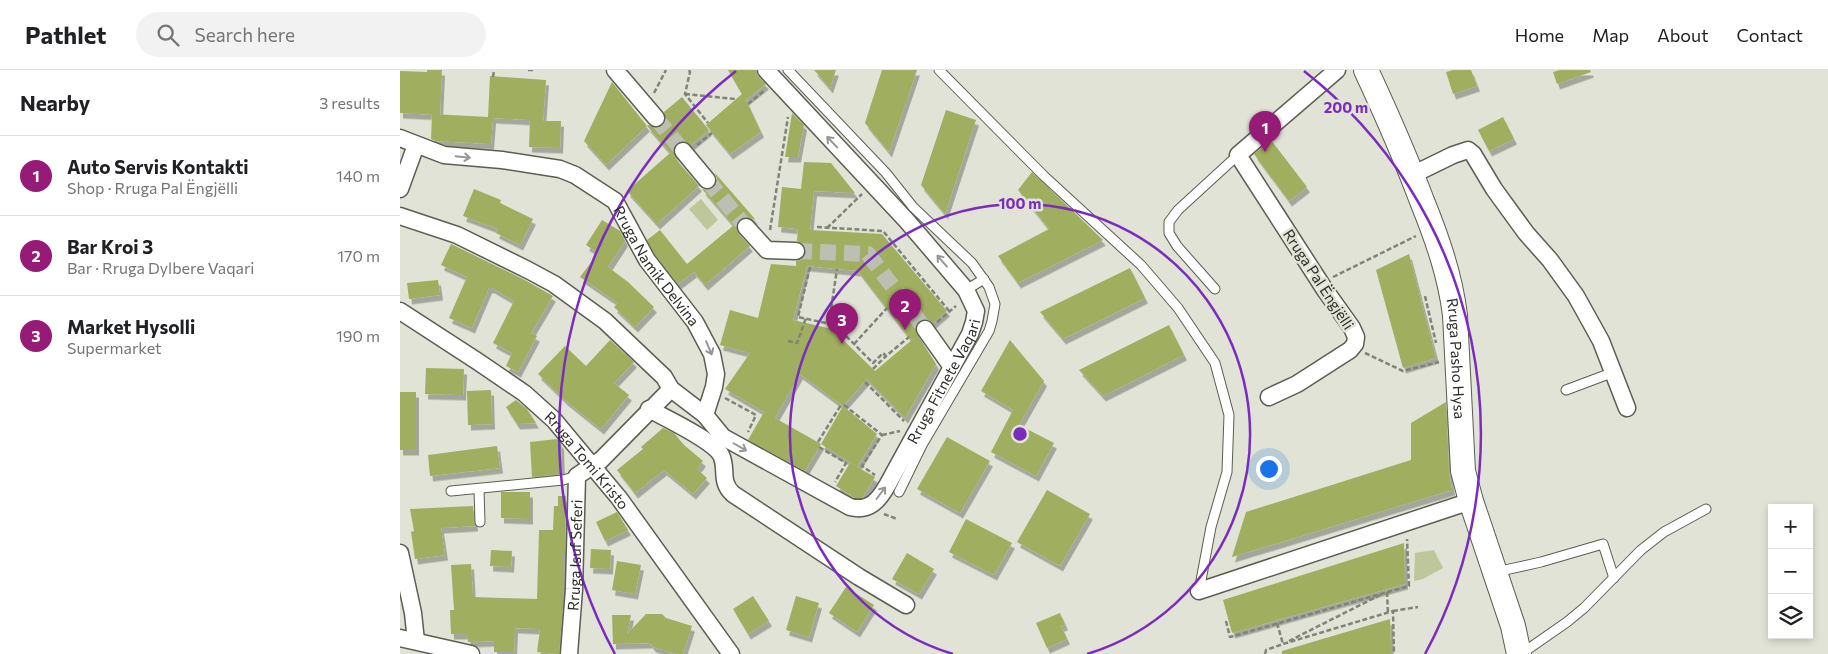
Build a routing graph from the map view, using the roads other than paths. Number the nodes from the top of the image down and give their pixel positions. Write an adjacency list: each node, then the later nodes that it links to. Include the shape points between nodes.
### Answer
1 (615, 70): 7 (street)
2 (766, 70): 20 (street, Rruga Fitnete Vaqari, one-way to 2, via 907,221)
3 (788, 70): 18 (lane)
4 (939, 70): 42 (lane, via 1044,176 1141,265 1178,308 1215,363 1230,415 1227,472 1211,527)
5 (1337, 70): 11 (street)
6 (1366, 70): 12 (main road, Rruga Pasho Hysa)
7 (651, 112)
8 (400, 138): 9 (street)
9 (416, 145): 14 (street); 30 (street, Rruga Namik Delvina, one-way to 30, via 444,155 560,169 575,175 615,202 647,260 695,322 712,354 716,374)
10 (683, 150): 13 (street)
11 (1238, 155): 19 (lane, via 1169,222 1169,233 1177,246); 27 (street, Rruga Pal Ëngjëlli, via 1356,337 1350,350 1297,384)
12 (1412, 175): 24 (street, via 1453,155 1468,150 1473,154 1494,190 1576,296); 36 (main road, Rruga Pasho Hysa, via 1433,228 1453,296 1463,471)
13 (707, 180)
14 (400, 189)
15 (400, 216): 25 (street, Rruga Fitnete Vaqari, via 457,235 554,284 605,321 664,376)
16 (746, 227): 17 (street, via 767,250)
17 (796, 251)
18 (984, 279): 20 (lane); 33 (lane, via 995,304 988,332)
19 (1215, 289)
20 (966, 290): 23 (street, Rruga Fitnete Vaqari, via 976,311 974,322)
21 (400, 311): 31 (street, Rruga Tomi Kristo, via 524,393 554,420)
22 (925, 329): 23 (street)
23 (952, 367): 33 (street, Rruga Fitnete Vaqari, via 914,430)
24 (1614, 372): 26 (lane); 28 (street)
25 (671, 388): 29 (street); 30 (street, Rruga Fitnete Vaqari)
26 (1566, 390)
27 (1269, 397)
28 (1627, 408)
29 (649, 409): 31 (street); 43 (street, via 714,446 721,454 725,483 733,494)
30 (705, 415): 33 (street, Rruga Fitnete Vaqari, one-way to 33, via 723,437 850,506 860,509 869,506)
31 (594, 466): 32 (street); 48 (street, Rruga Tomi Kristo)
32 (577, 476): 34 (lane); 47 (street, Rruga Isuf Seferi)
33 (893, 488)
34 (480, 489): 35 (lane); 38 (lane)
35 (451, 491)
36 (1471, 501): 40 (main road, Rruga Pasho Hysa); 42 (street)
37 (1706, 509): 41 (lane, via 1664,532)
38 (480, 522)
39 (400, 553): 45 (street)
40 (1496, 572): 41 (lane, via 1603,544); 49 (main road, Rruga Pasho Hysa)
41 (1614, 578): 49 (lane, via 1573,617)
42 (1199, 591)
43 (906, 605)
44 (400, 638): 45 (street)
45 (416, 641): 46 (street)
46 (471, 654)
47 (569, 654)
48 (731, 654)
49 (1520, 654)

